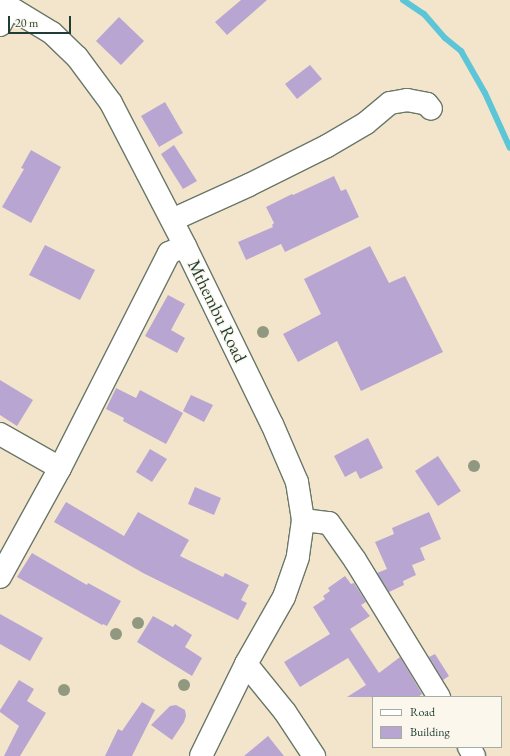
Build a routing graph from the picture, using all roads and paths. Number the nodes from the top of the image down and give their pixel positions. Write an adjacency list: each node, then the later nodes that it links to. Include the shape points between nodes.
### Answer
1 (3, 12): 3 (street, Mthembu Road, via 52,32 77,57 111,103)
2 (431, 109): 3 (street, via 427,104 407,100 390,103 366,123 327,146)
3 (172, 220): 4 (street, Mthembu Road)
4 (186, 246): 6 (street, via 169,253); 7 (street, Mthembu Road, via 272,424 297,482)
5 (0, 434): 6 (street)
6 (60, 468): 8 (street)
7 (303, 520): 9 (street, Mthembu Road, via 298,557 284,597); 10 (street, via 329,523 355,560)
8 (0, 577)
9 (246, 664): 11 (street, Mthembu Road); 12 (street, via 285,712)
10 (437, 696)
11 (201, 756)
12 (314, 756)

